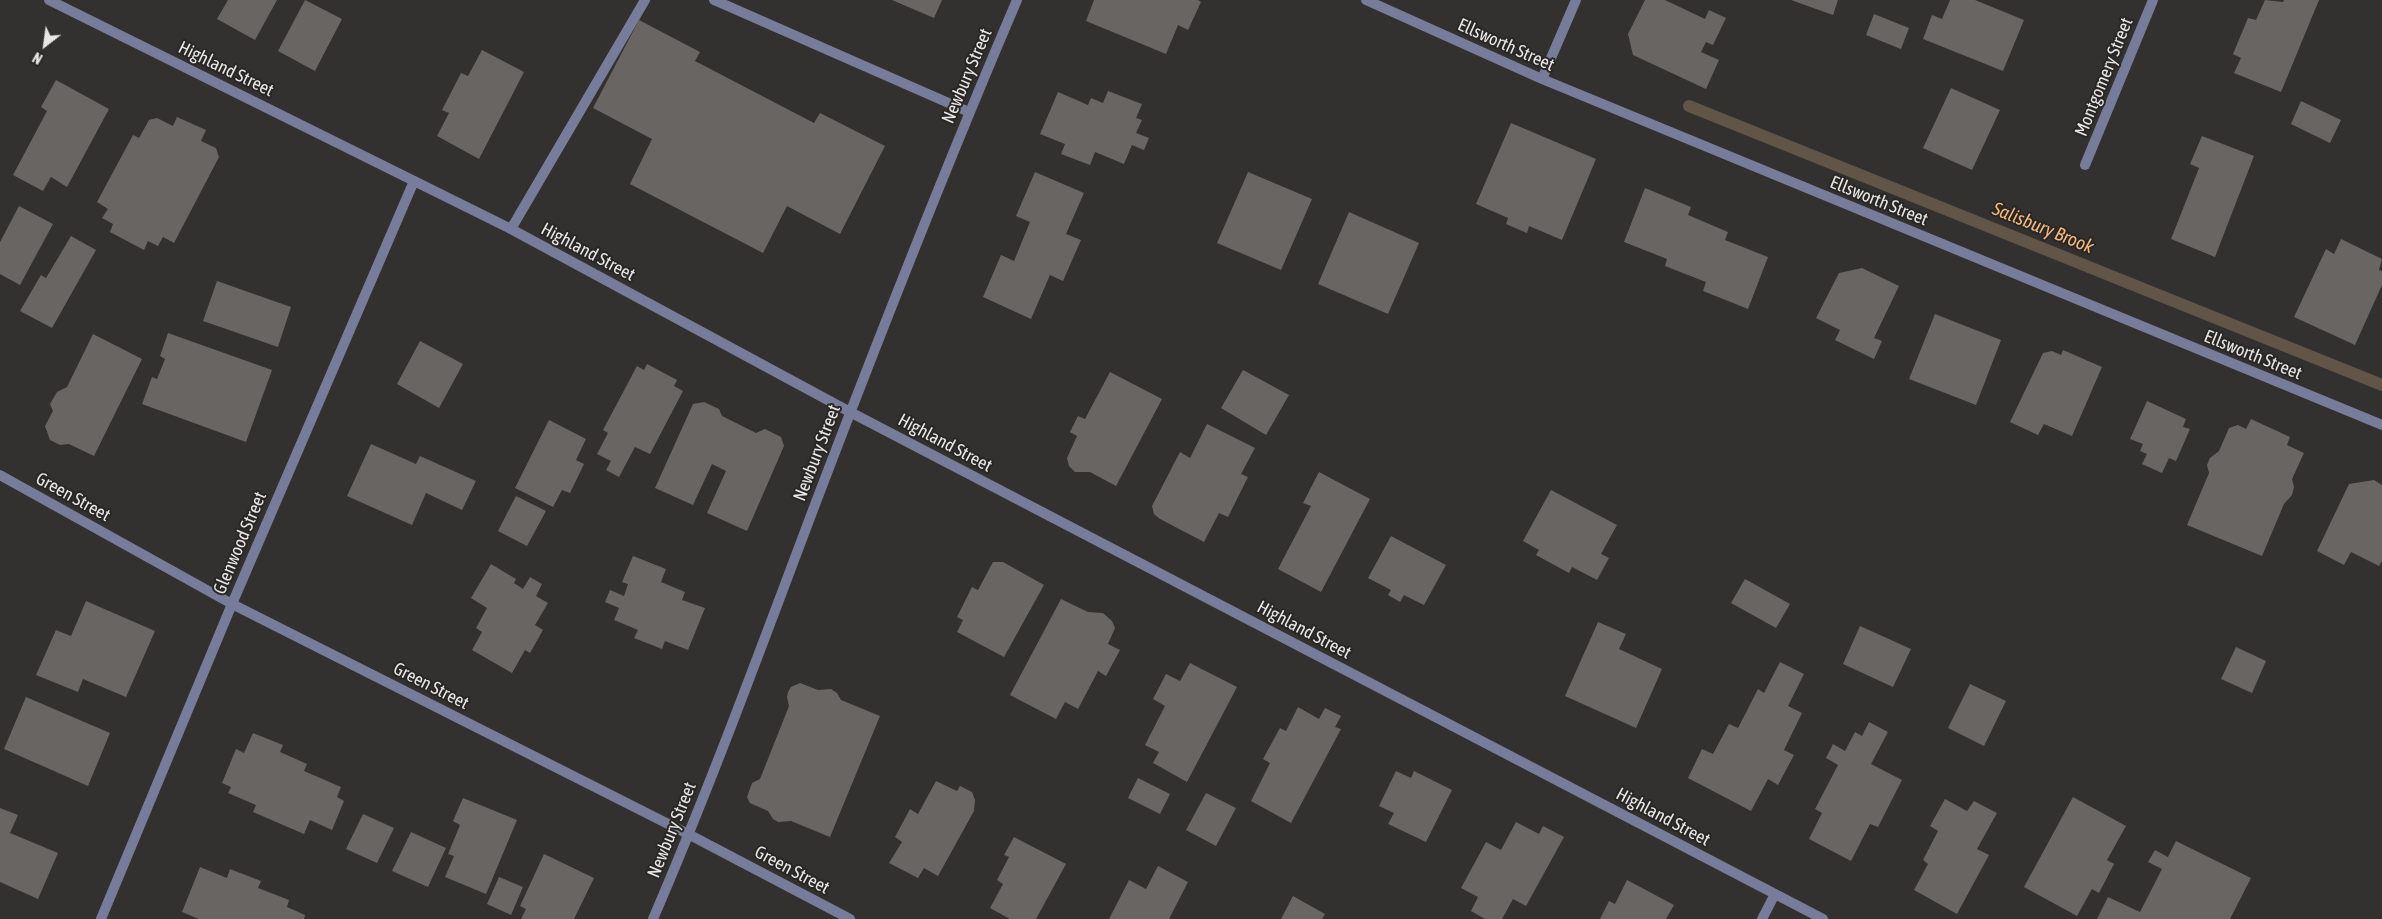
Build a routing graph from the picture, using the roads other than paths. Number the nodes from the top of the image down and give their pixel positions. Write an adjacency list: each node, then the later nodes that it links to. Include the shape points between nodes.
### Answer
1 (49, 0): 11 (street, Highland Street)
2 (645, 0): 12 (street)
3 (714, 0): 9 (street)
4 (1017, 0): 9 (street, Newbury Street)
5 (1366, 0): 8 (street, Ellsworth Street)
6 (1576, 0): 8 (street)
7 (2153, 0): 10 (street, Montgomery Street)
8 (1542, 79): 14 (street, Ellsworth Street)
9 (969, 112): 13 (street, Newbury Street)
10 (2085, 166)
11 (414, 181): 12 (street, Highland Street); 16 (street, Glenwood Street)
12 (511, 228): 13 (street, Highland Street)
13 (850, 412): 17 (street, Newbury Street); 18 (street, Highland Street)
14 (2382, 426)
15 (0, 475): 16 (street, Green Street)
16 (232, 604): 17 (street, Green Street); 19 (street, Glenwood Street)
17 (690, 835): 20 (street, Newbury Street); 21 (street, Green Street)
18 (1775, 894): 22 (street); 23 (street, Highland Street)
19 (101, 919)
20 (654, 919)
21 (850, 919)
22 (1762, 919)
23 (1823, 919)

